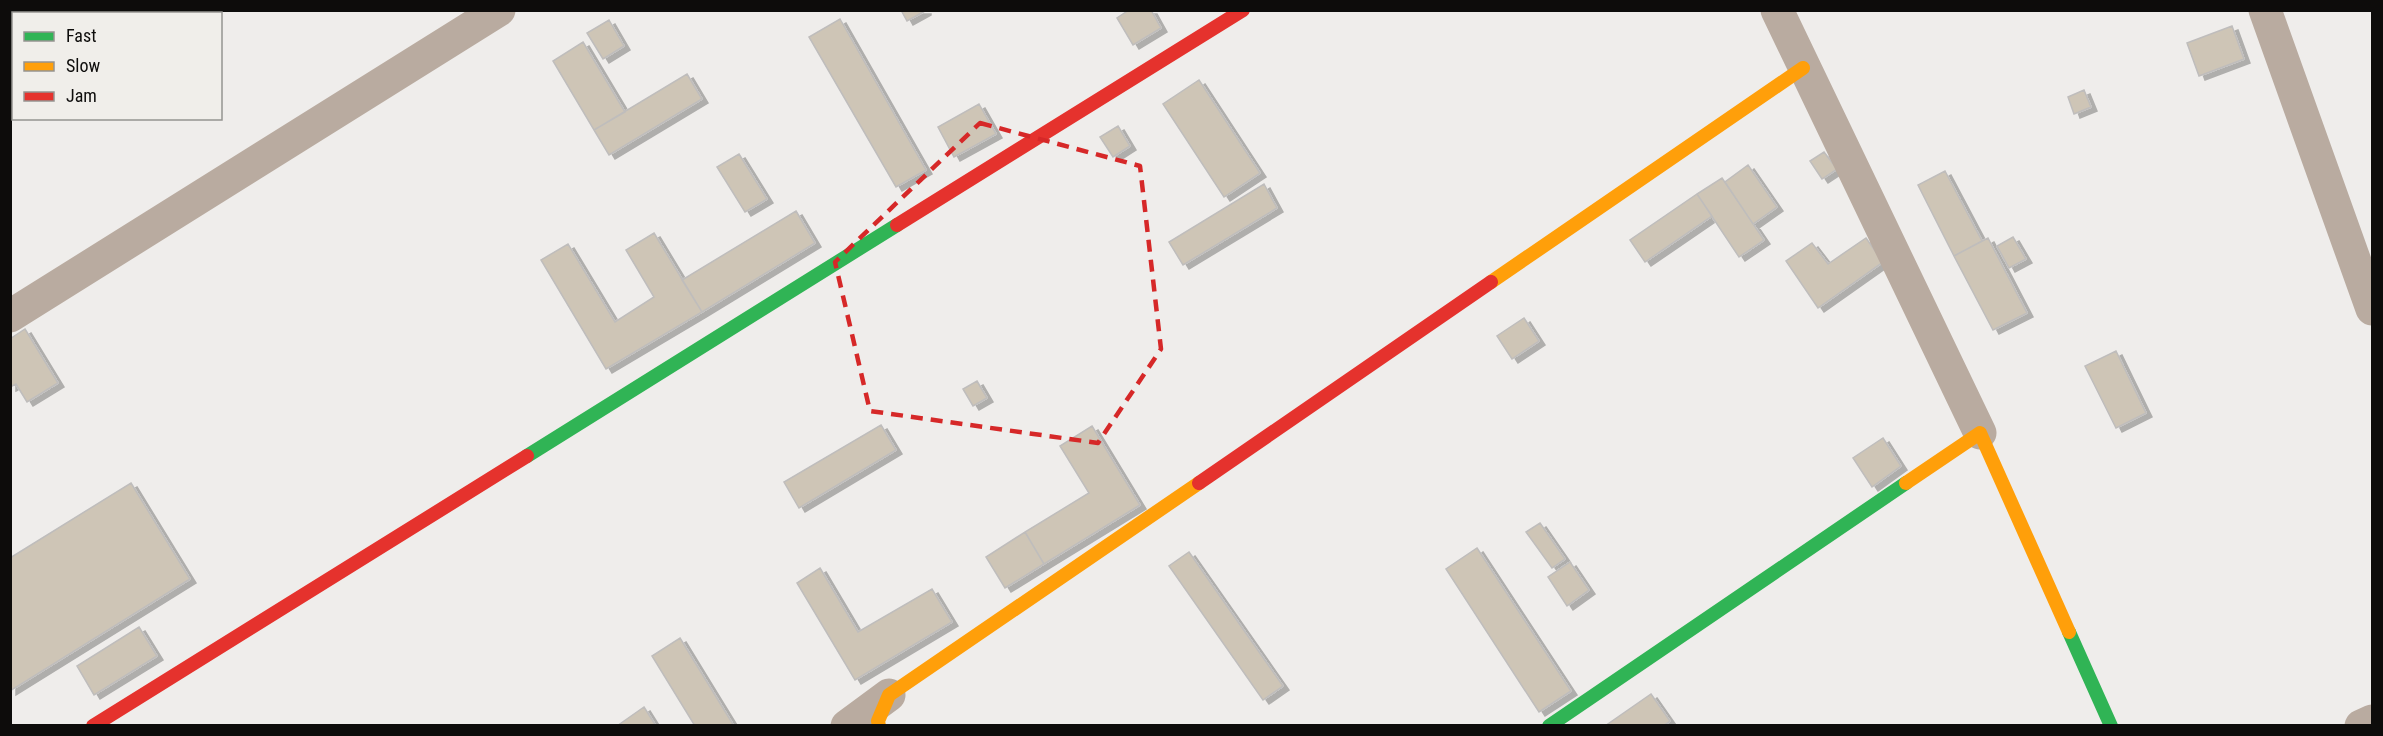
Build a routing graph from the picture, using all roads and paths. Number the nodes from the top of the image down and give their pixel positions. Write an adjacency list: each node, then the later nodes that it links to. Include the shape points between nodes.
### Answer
1 (499, 10): 7 (street)
2 (1244, 10): 11 (street)
3 (1777, 10): 5 (street)
4 (2265, 10): 6 (street)
5 (1803, 68): 8 (street); 9 (street)
6 (2373, 309)
7 (10, 316)
8 (1980, 433): 14 (street); 15 (street)
9 (889, 695): 12 (street); 13 (street)
10 (2373, 721): 16 (street)
11 (93, 726)
12 (847, 726)
13 (879, 726)
14 (1549, 726)
15 (2111, 726)
16 (2361, 726)

